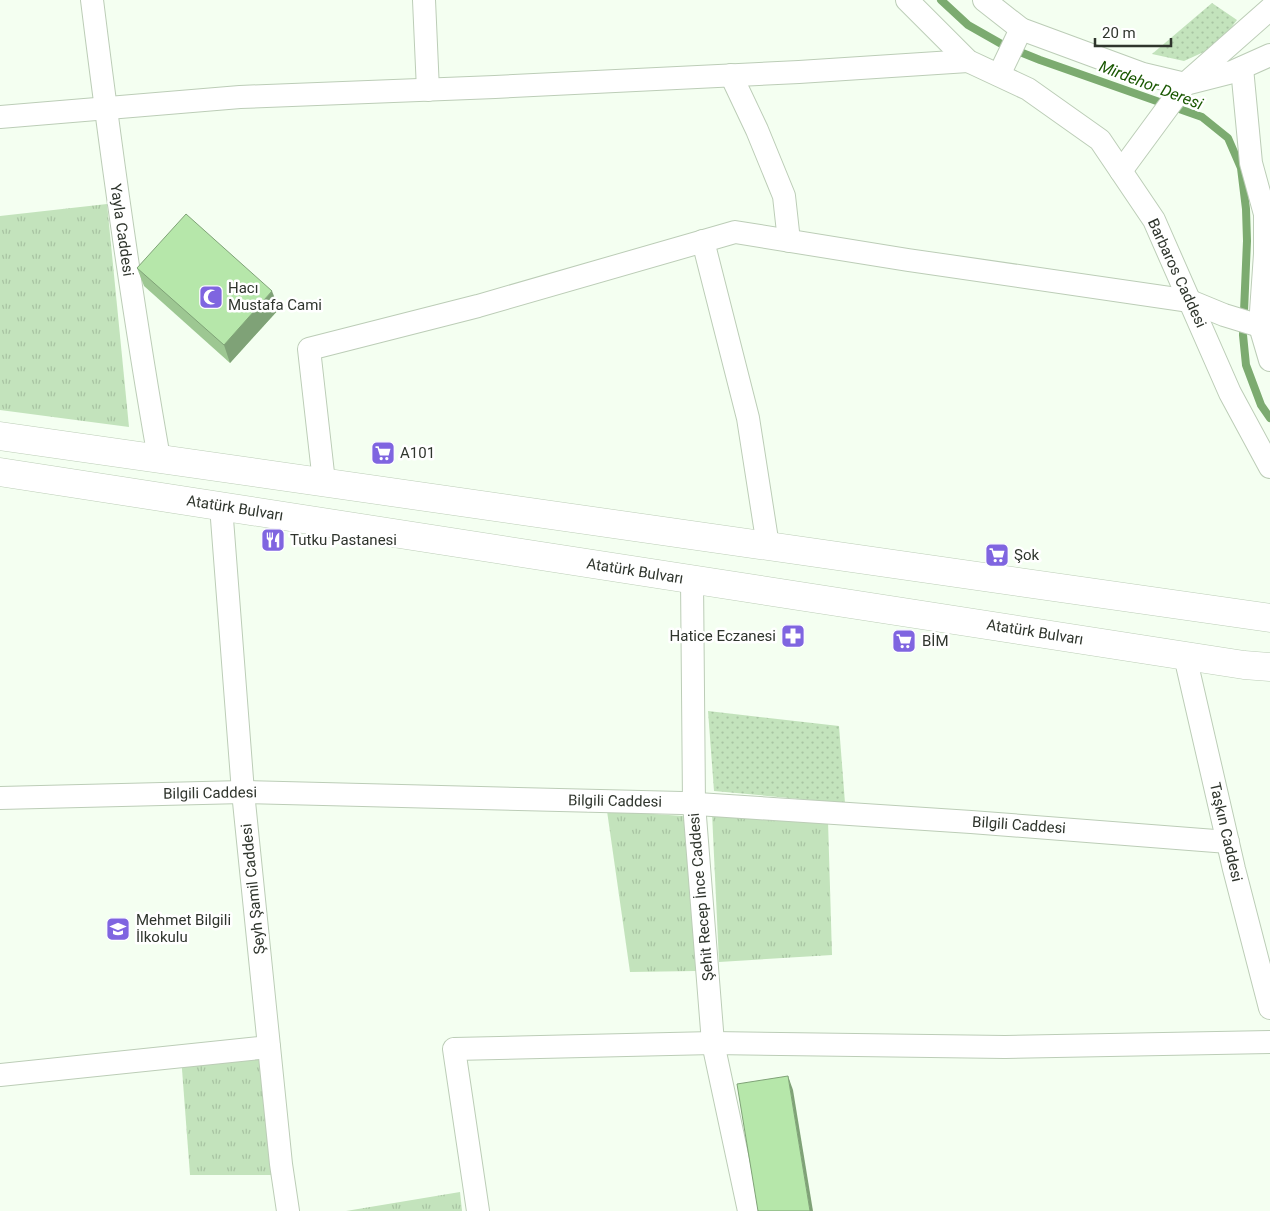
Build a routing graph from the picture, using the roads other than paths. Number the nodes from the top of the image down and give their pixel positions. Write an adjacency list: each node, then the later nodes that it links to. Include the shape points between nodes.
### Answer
1 (92, 0): 13 (street, Yayla Caddesi)
2 (424, 0): 12 (street)
3 (907, 0): 8 (street, Barbaros Caddesi)
4 (984, 0): 6 (street)
5 (1270, 10): 11 (street)
6 (1010, 50): 8 (street, Barbaros Caddesi); 11 (street); 15 (street, Barbaros Caddesi, via 1028,89 1100,140)
7 (1270, 55): 9 (street)
8 (968, 61): 10 (street)
9 (1242, 68): 11 (street); 19 (street, via 1251,162 1265,214)
10 (731, 75): 12 (street); 16 (street, via 784,196)
11 (1185, 84): 15 (street)
12 (428, 90): 13 (street, via 240,97)
13 (105, 108): 14 (street); 22 (street, Yayla Caddesi)
14 (0, 117)
15 (1121, 171): 18 (street, Barbaros Caddesi, via 1154,220)
16 (789, 240): 17 (street, via 735,232); 18 (street)
17 (703, 241): 25 (street, via 478,306 309,349); 27 (street, via 748,418)
18 (1190, 301): 19 (street); 23 (street, Barbaros Caddesi, via 1230,393)
19 (1260, 326): 20 (street)
20 (1270, 360)
21 (0, 436): 22 (main road)
22 (159, 458): 25 (main road)
23 (1270, 467)
24 (0, 472): 26 (main road, Atatürk Bulvarı)
25 (324, 482): 27 (main road)
26 (221, 506): 28 (main road, Atatürk Bulvarı); 32 (street, Şeyh Şamil Caddesi)
27 (768, 546): 29 (main road)
28 (692, 579): 30 (main road, Atatürk Bulvarı); 34 (street, Şehit Recep İnce Caddesi)
29 (1269, 616)
30 (1185, 656): 31 (main road, Atatürk Bulvarı); 35 (street, Taşkın Caddesi)
31 (1270, 667)
32 (243, 792): 33 (street, Bilgili Caddesi); 34 (street, Bilgili Caddesi); 39 (street, Şeyh Şamil Caddesi)
33 (0, 798)
34 (694, 804): 35 (street, Bilgili Caddesi); 38 (street, Şehit Recep İnce Caddesi)
35 (1228, 842): 36 (street, Taşkın Caddesi)
36 (1270, 1008)
37 (1270, 1042): 38 (street, via 1005,1048)
38 (713, 1043): 42 (street, via 454,1049); 43 (street, Şehit Recep İnce Caddesi)
39 (269, 1047): 40 (street); 41 (street, Şeyh Şamil Caddesi)
40 (0, 1075)
41 (288, 1211)
42 (478, 1211)
43 (749, 1211)

